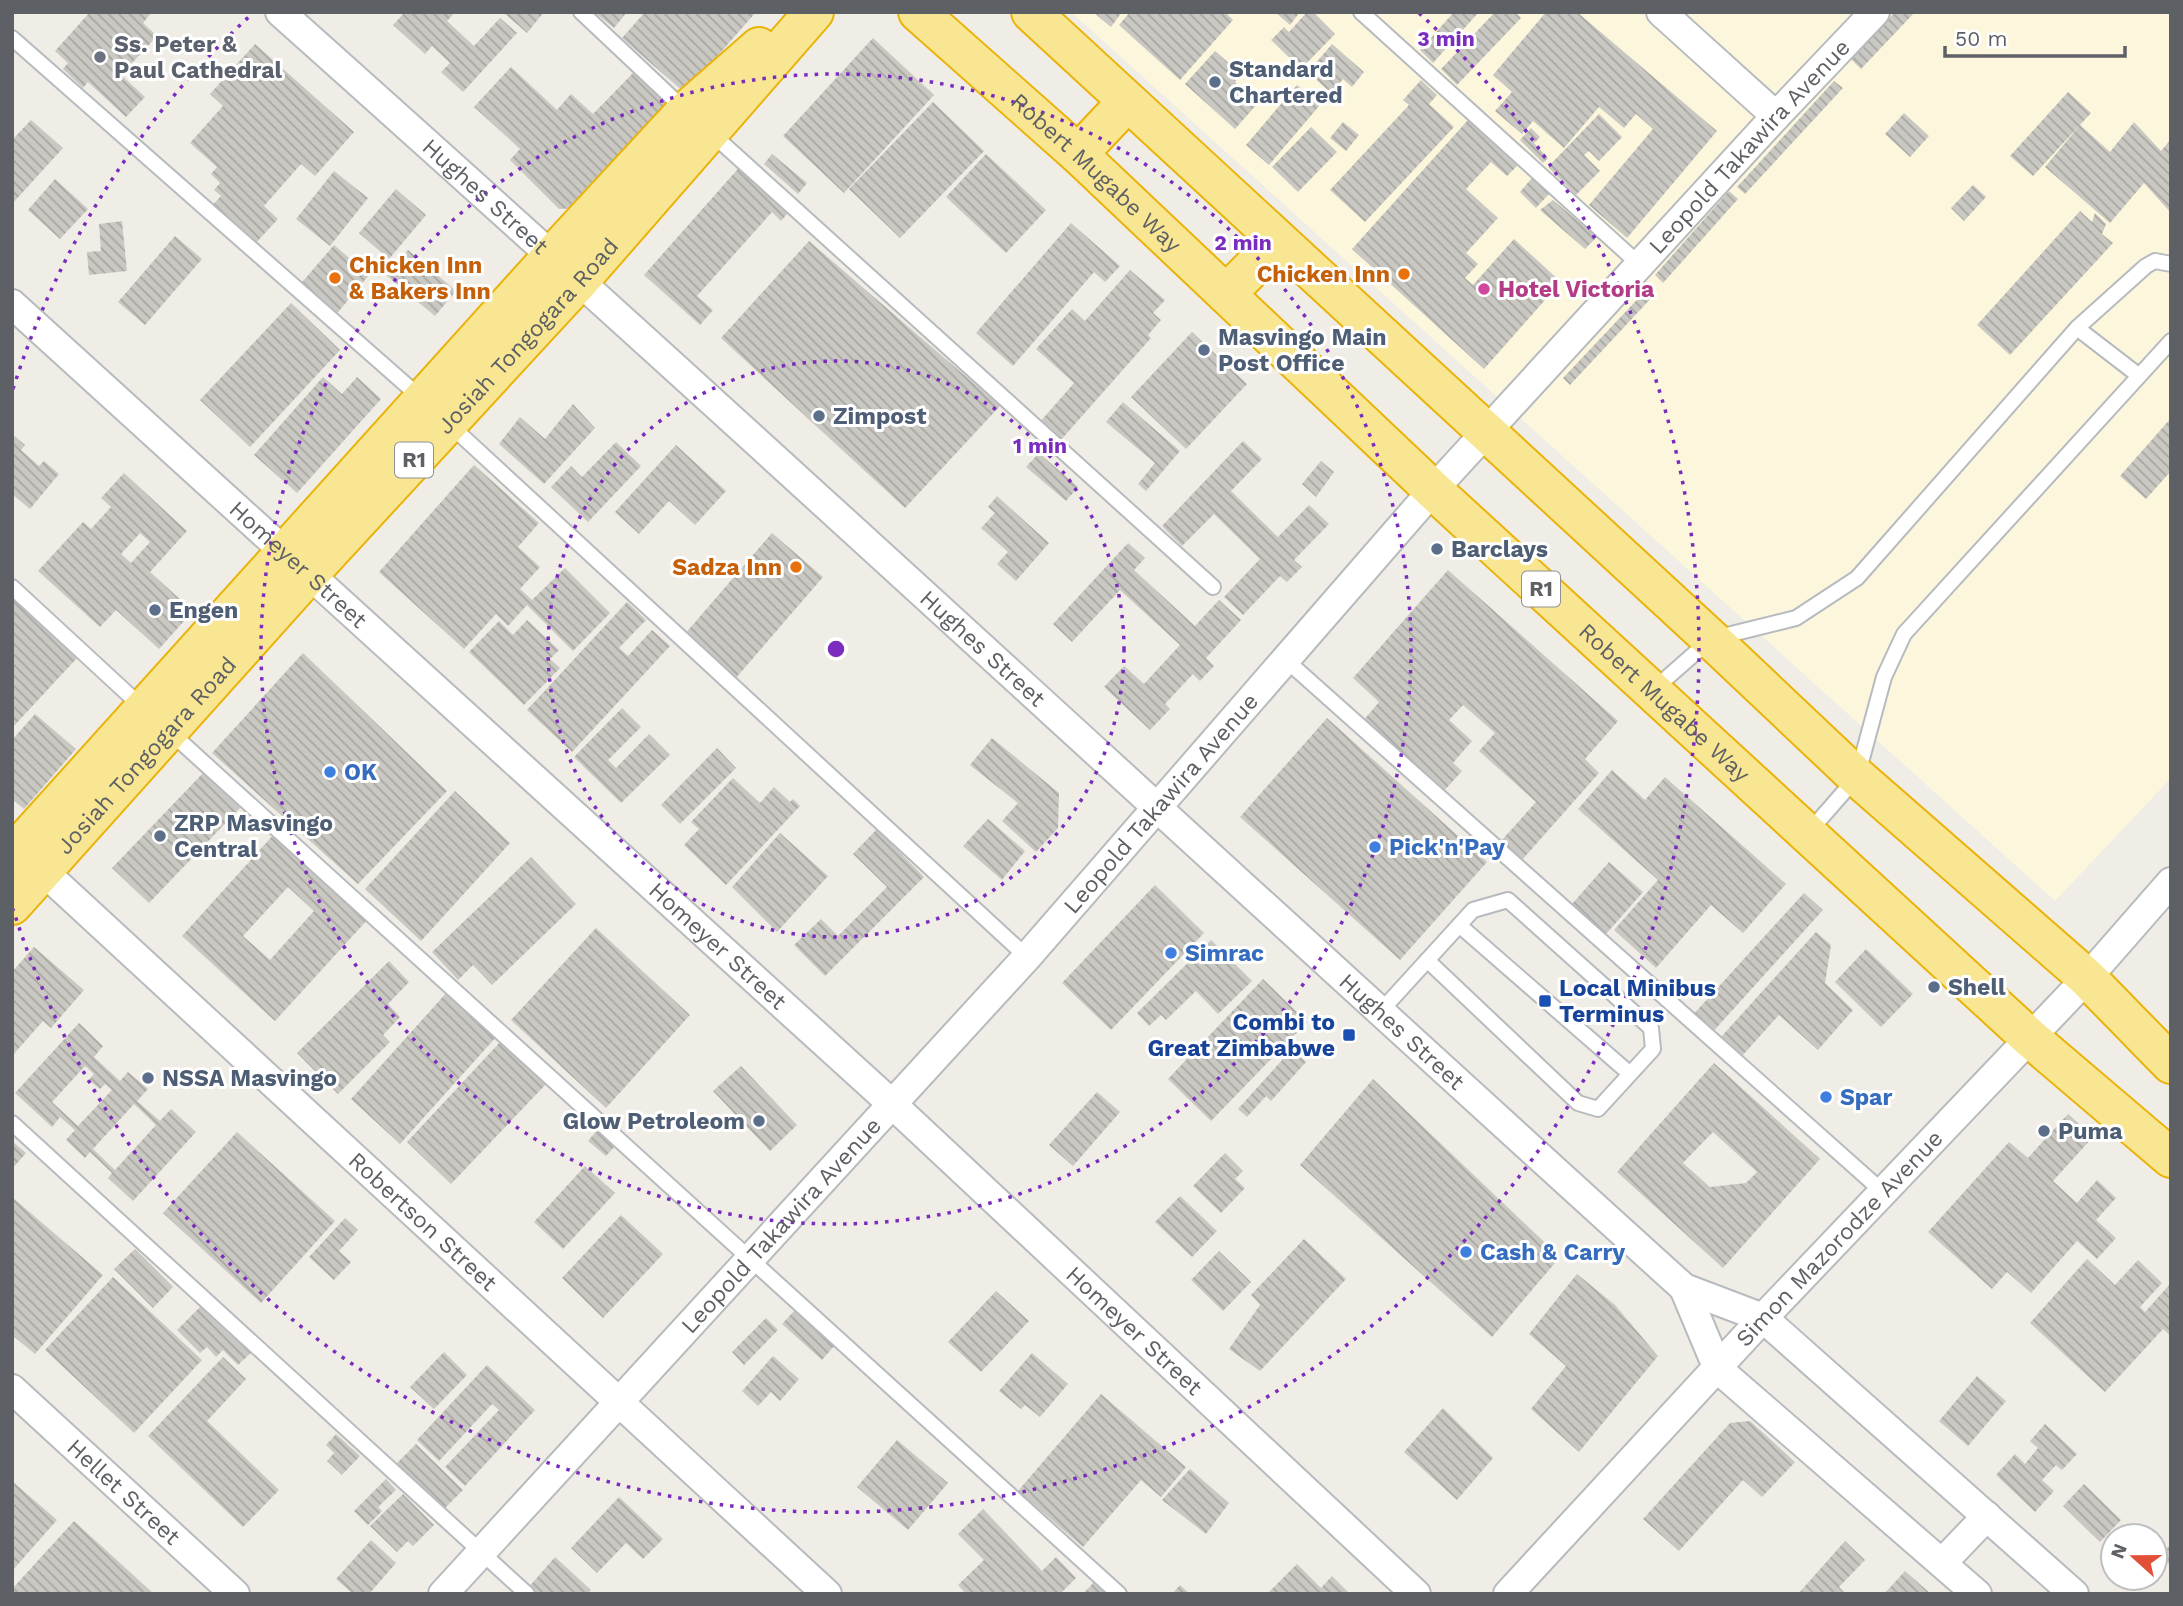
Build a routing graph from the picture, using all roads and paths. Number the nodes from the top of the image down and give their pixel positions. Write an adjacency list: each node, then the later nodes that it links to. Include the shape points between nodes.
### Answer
1 (280, 12): 18 (street, Hughes Street)
2 (581, 12): 13 (lane)
3 (799, 12): 13 (highway, Josiah Tongogara Road / R1)
4 (814, 12): 13 (highway, Josiah Tongogara Road / R1)
5 (918, 12): 14 (highway, Robert Mugabe Way / R1)
6 (1031, 12): 11 (highway)
7 (1361, 12): 17 (lane)
8 (1661, 12): 12 (street)
9 (1875, 12): 12 (street, Leopold Takawira Avenue)
10 (12, 38): 24 (lane)
11 (1127, 102): 14 (highway); 15 (highway)
12 (1776, 116): 17 (street, Leopold Takawira Avenue)
13 (699, 122): 18 (highway, Josiah Tongogara Road / R1); 29 (lane)
14 (1078, 154): 19 (highway, Robert Mugabe Way / R1)
15 (1278, 242): 19 (highway); 25 (highway)
16 (2171, 264): 21 (lane, via 2155,261 2146,266)
17 (1640, 265): 25 (street, Leopold Takawira Avenue)
18 (566, 268): 24 (highway, Josiah Tongogara Road / R1); 27 (highway, Josiah Tongogara Road / R1); 35 (street, Hughes Street)
19 (1226, 294): 26 (highway, Robert Mugabe Way / R1)
20 (12, 304): 27 (street, Homeyer Street)
21 (2077, 328): 23 (lane); 30 (lane, via 1857,578 1796,618)
22 (2171, 341): 23 (lane)
23 (2138, 375): 34 (lane, via 1904,634 1884,677)
24 (431, 408): 27 (highway, Josiah Tongogara Road / R1); 41 (lane)
25 (1488, 432): 26 (street, Leopold Takawira Avenue); 30 (highway)
26 (1433, 490): 31 (street, Leopold Takawira Avenue); 32 (highway, Robert Mugabe Way / R1)
27 (296, 564): 33 (highway, Josiah Tongogara Road / R1); 48 (street, Homeyer Street)
28 (12, 587): 33 (lane)
29 (1213, 587)
30 (1711, 639): 32 (lane); 34 (highway)
31 (1286, 660): 35 (street, Leopold Takawira Avenue); 51 (lane)
32 (1652, 691): 36 (highway, Robert Mugabe Way / R1)
33 (157, 720): 37 (highway, Josiah Tongogara Road / R1); 52 (lane)
34 (1857, 777): 36 (lane); 43 (highway)
35 (1156, 810): 41 (street, Leopold Takawira Avenue); 44 (street, Hughes Street)
36 (1808, 834): 45 (highway, Robert Mugabe Way / R1)
37 (25, 858): 39 (highway, Josiah Tongogara Road / R1); 57 (street, Robertson Street)
38 (2171, 882): 43 (street, Simon Mazorodze Avenue)
39 (12, 905)
40 (1459, 925): 42 (lane); 47 (lane); 47 (lane, via 1473,910 1508,900 1651,1028 1653,1049)
41 (1027, 957): 48 (street, Leopold Takawira Avenue)
42 (1427, 960): 44 (lane); 47 (lane, via 1578,1103 1598,1109)
43 (2087, 978): 45 (street, Simon Mazorodze Avenue); 46 (highway)
44 (1380, 1012): 53 (street, Hughes Street)
45 (2030, 1038): 50 (highway, Robert Mugabe Way / R1); 51 (street, Simon Mazorodze Avenue)
46 (2171, 1064)
47 (1629, 1073)
48 (892, 1104): 52 (street, Leopold Takawira Avenue); 66 (street, Homeyer Street)
49 (12, 1123): 59 (lane)
50 (2171, 1158)
51 (1883, 1192): 54 (street, Simon Mazorodze Avenue)
52 (750, 1258): 57 (street, Leopold Takawira Avenue); 65 (lane)
53 (1684, 1288): 54 (street); 55 (street)
54 (1763, 1318): 55 (street, Simon Mazorodze Avenue); 58 (street)
55 (1718, 1369): 60 (street); 67 (street, Simon Mazorodze Avenue)
56 (12, 1389): 61 (street, Hellet Street)
57 (616, 1402): 59 (street, Leopold Takawira Avenue); 64 (street, Robertson Street)
58 (1987, 1516): 60 (street); 69 (street)
59 (481, 1552): 62 (street, Leopold Takawira Avenue); 63 (lane)
60 (1942, 1563): 68 (street)
61 (235, 1594)
62 (443, 1594)
63 (527, 1594)
64 (827, 1594)
65 (1119, 1594)
66 (1416, 1594)
67 (1508, 1594)
68 (1977, 1594)
69 (2074, 1594)

